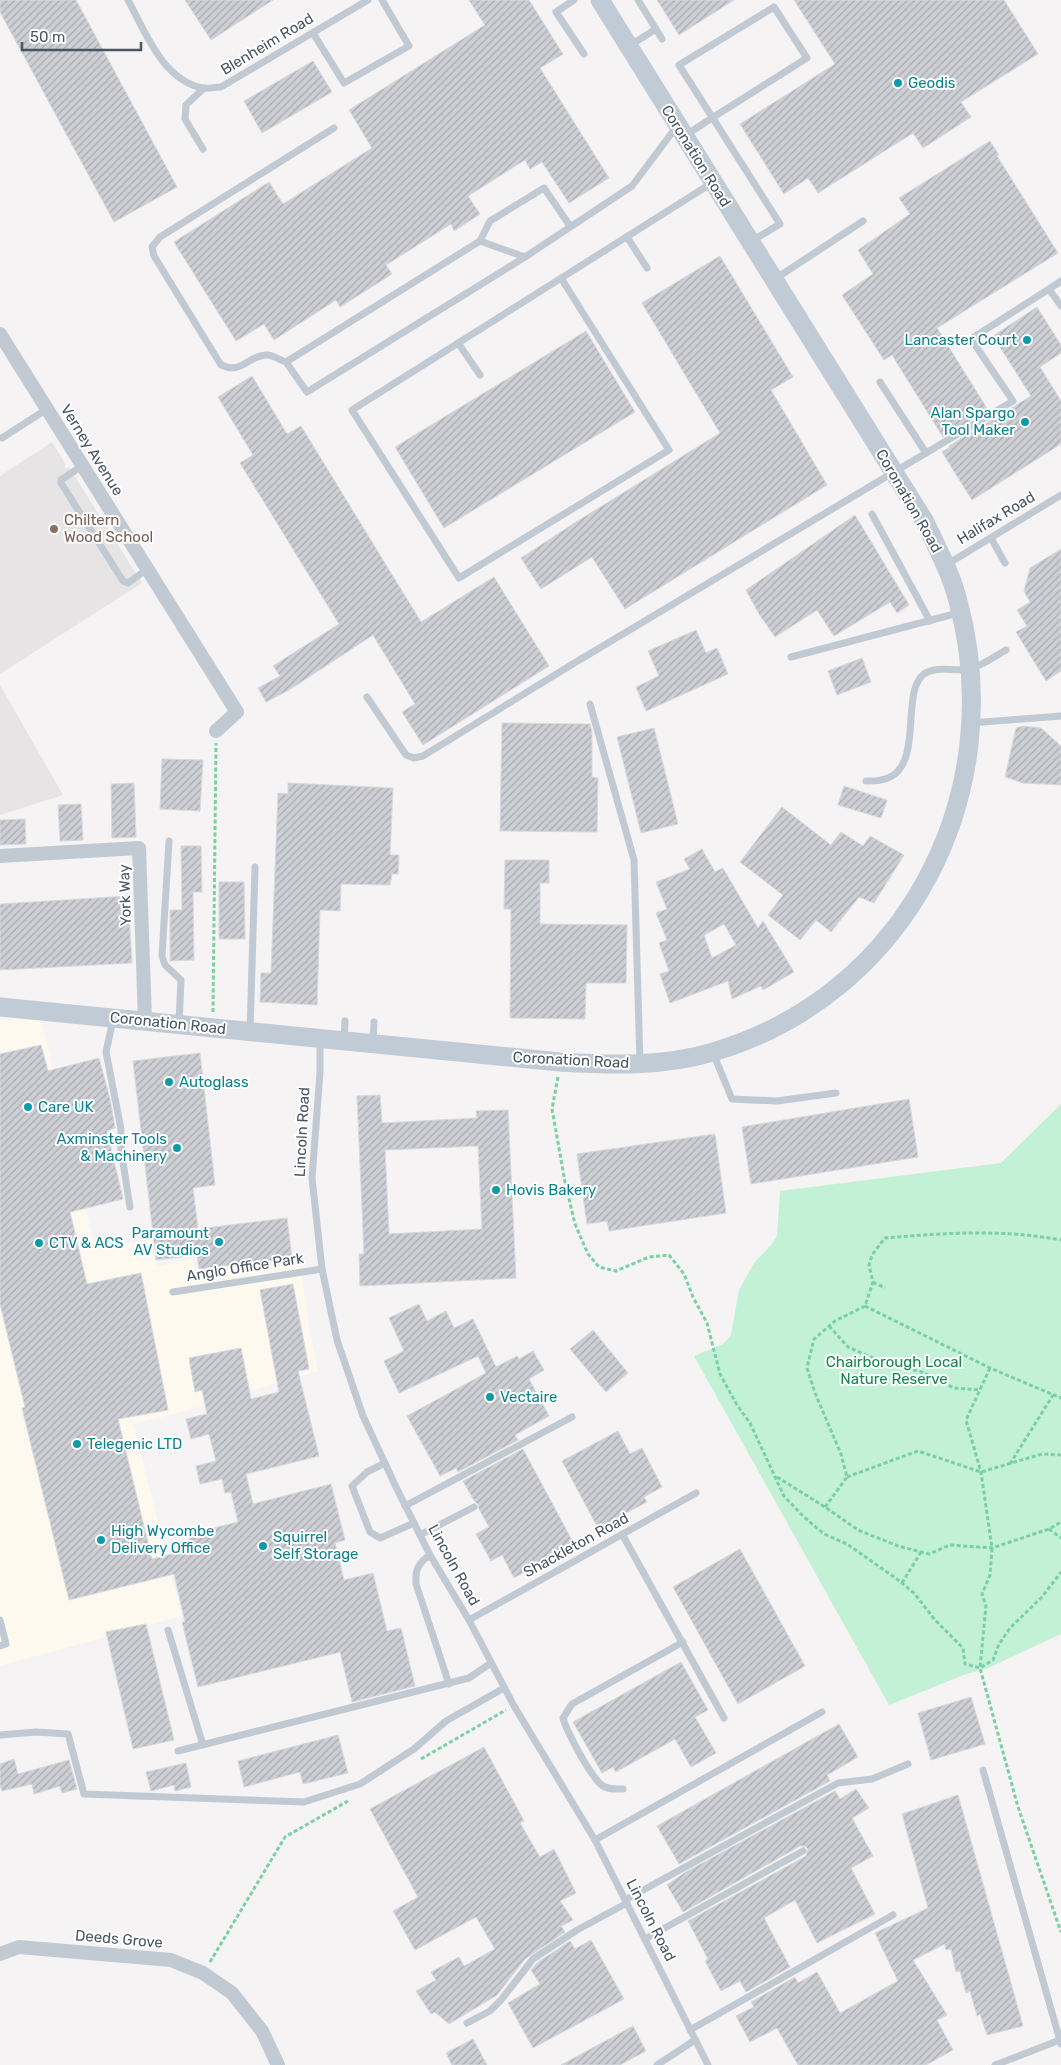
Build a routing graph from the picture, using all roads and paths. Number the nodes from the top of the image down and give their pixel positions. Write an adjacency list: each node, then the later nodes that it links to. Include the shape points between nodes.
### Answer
1 (128, 0): 12 (lane, via 162,62 182,81)
2 (368, 0): 8 (lane, Blenheim Road)
3 (382, 0): 8 (lane, via 409,46 344,84)
4 (574, 0): 11 (lane, via 556,12)
5 (600, 0): 10 (street, Coronation Road)
6 (638, 0): 7 (lane)
7 (656, 29): 9 (lane); 10 (lane)
8 (313, 33): 12 (lane, Blenheim Road, via 222,87)
9 (662, 39)
10 (629, 46): 15 (street, Coronation Road)
11 (584, 54)
12 (204, 88): 16 (lane, via 186,105 185,119)
13 (712, 118): 13 (lane, via 679,66 774,7 807,58); 15 (lane); 22 (lane, via 780,224)
14 (334, 128): 32 (lane, via 160,237 152,247 154,256 221,365 229,369 240,367 267,355)
15 (680, 131): 17 (street, Coronation Road); 19 (lane, via 632,186)
16 (203, 149)
17 (712, 182): 20 (lane); 22 (street, Coronation Road)
18 (863, 221): 26 (lane)
19 (570, 226): 21 (lane, via 544,188 490,220); 23 (lane)
20 (627, 237): 24 (lane); 25 (lane)
21 (480, 241): 23 (lane); 32 (lane)
22 (750, 242): 26 (street, Coronation Road)
23 (525, 257): 32 (lane, via 306,392)
24 (647, 268)
25 (562, 278): 31 (lane); 31 (lane, via 669,450 459,578 352,410)
26 (773, 280): 39 (street, Coronation Road)
27 (1061, 281): 28 (lane)
28 (1049, 289): 29 (lane); 37 (lane, via 971,339 1012,401)
29 (1061, 306)
30 (0, 334): 35 (street, Verney Avenue)
31 (458, 344): 33 (lane)
32 (286, 362)
33 (480, 375)
34 (880, 382): 37 (lane)
35 (47, 409): 36 (lane); 38 (street, Verney Avenue)
36 (2, 438)
37 (926, 453): 39 (lane)
38 (82, 466): 45 (street, Verney Avenue); 45 (lane, via 61,483 123,581 128,582)
39 (894, 473): 44 (street, Coronation Road, via 925,522); 51 (lane, via 423,756 414,758 406,755)
40 (1061, 495): 42 (lane, Halifax Road)
41 (872, 514): 47 (lane)
42 (991, 538): 43 (lane); 44 (lane, Halifax Road)
43 (1006, 563)
44 (946, 565): 46 (street, Coronation Road)
45 (146, 570): 55 (street, Verney Avenue, via 237,712)
46 (961, 612): 47 (lane); 50 (street, Coronation Road)
47 (930, 621): 49 (lane)
48 (1006, 650): 50 (lane)
49 (791, 657)
50 (970, 670): 54 (street, Coronation Road); 56 (lane, via 944,669 924,674 914,687 910,737 902,764 893,776)
51 (367, 697)
52 (590, 704): 71 (lane, via 634,860)
53 (1061, 716): 54 (lane)
54 (970, 723): 69 (street, Coronation Road, via 969,757 957,810 938,858 913,904 881,947 804,1012 760,1035)
55 (216, 732): 65 (path)
56 (866, 782)
57 (169, 841): 64 (lane, via 162,956 165,964 181,980)
58 (0, 856): 62 (street, York Way, via 139,848)
59 (255, 868): 66 (lane)
60 (0, 1007): 61 (street, Coronation Road)
61 (113, 1017): 62 (street, Coronation Road); 73 (lane, via 106,1052 121,1129)
62 (145, 1020): 64 (street, Coronation Road)
63 (374, 1022): 68 (lane)
64 (179, 1024): 65 (street, Coronation Road)
65 (213, 1028): 66 (street, Coronation Road)
66 (250, 1031): 67 (street, Coronation Road)
67 (320, 1037): 68 (street, Coronation Road, via 344,1030); 75 (lane, Lincoln Road, via 312,1178)
68 (373, 1043): 70 (street, Coronation Road)
69 (713, 1052): 71 (street, Coronation Road); 72 (lane, via 732,1099 777,1101)
70 (560, 1062): 71 (street, Coronation Road); 90 (path, via 552,1109 575,1224 588,1254 599,1268 616,1271 649,1257 669,1255 684,1274 707,1323 720,1374 750,1423)
71 (640, 1064)
72 (836, 1093)
73 (130, 1207)
74 (1061, 1240): 76 (path, via 1027,1234 959,1233 885,1238 872,1255 869,1265)
75 (322, 1269): 78 (lane, Anglo Office Park); 87 (lane, Lincoln Road, via 337,1340 363,1416)
76 (872, 1282): 77 (path); 79 (path)
77 (885, 1288)
78 (172, 1292)
79 (865, 1304): 80 (path); 81 (path)
80 (829, 1326): 82 (path, via 848,1346 882,1362 922,1372 954,1388); 91 (path, via 814,1339 807,1368)
81 (990, 1368): 82 (path); 83 (path)
82 (980, 1390): 89 (path, via 966,1420)
83 (1053, 1395): 84 (path); 88 (path)
84 (1061, 1398)
85 (572, 1417): 93 (lane)
86 (1061, 1455): 88 (path, via 1042,1454)
87 (385, 1463): 93 (lane, Lincoln Road); 97 (lane, via 367,1472 352,1486 370,1532 380,1538)
88 (1010, 1465): 89 (path)
89 (981, 1472): 91 (path, via 918,1451); 102 (path)
90 (776, 1476): 95 (path); 106 (path, via 784,1496 824,1534 847,1544)
91 (847, 1477): 95 (path)
92 (696, 1493): 99 (lane, Shackleton Road)
93 (405, 1506): 97 (lane, Lincoln Road)
94 (474, 1507): 100 (lane)
95 (826, 1507): 103 (path, via 858,1530)
96 (1061, 1522): 98 (path)
97 (414, 1523): 100 (lane, Lincoln Road)
98 (1049, 1529): 101 (path); 102 (path)
99 (622, 1534): 108 (lane, Shackleton Road); 110 (lane)
100 (420, 1535): 104 (lane, Lincoln Road)
101 (1061, 1538)
102 (992, 1548): 103 (path, via 950,1545 929,1554); 113 (path, via 990,1576 982,1594 986,1606)
103 (921, 1552): 106 (path)
104 (430, 1555): 108 (lane, Lincoln Road); 114 (lane, via 417,1568 416,1584)
105 (1061, 1572): 113 (path, via 1042,1597 1010,1628 993,1660)
106 (902, 1583): 113 (path, via 963,1648 965,1664)
107 (0, 1620): 111 (lane, via 6,1644)
108 (469, 1620): 112 (lane, Lincoln Road)
109 (168, 1630): 120 (lane)
110 (683, 1642): 118 (lane); 125 (lane, via 572,1704 563,1718 595,1778 608,1789)
111 (0, 1646)
112 (491, 1662): 114 (lane, via 469,1678); 115 (lane, Lincoln Road)
113 (980, 1668): 131 (path, via 1018,1808)
114 (449, 1684): 120 (lane)
115 (504, 1688): 116 (lane, Lincoln Road); 119 (lane, via 446,1721 414,1749 360,1784 304,1802 84,1794 68,1734)
116 (514, 1706): 122 (path); 127 (lane, Lincoln Road)
117 (822, 1712): 127 (lane)
118 (724, 1718)
119 (0, 1735)
120 (203, 1744): 121 (lane)
121 (178, 1751)
122 (420, 1759)
123 (908, 1764): 129 (lane, via 872,1779 838,1783)
124 (983, 1770): 138 (lane)
125 (623, 1789)
126 (353, 1798): 134 (path, via 285,1837)
127 (595, 1840): 129 (lane, Lincoln Road)
128 (804, 1851): 132 (lane)
129 (626, 1901): 132 (lane, Lincoln Road); 135 (lane, via 533,1958 490,2011)
130 (893, 1915): 136 (lane)
131 (1061, 1932)
132 (645, 1939): 136 (lane, Lincoln Road)
133 (0, 1954): 134 (street, Deeds Grove, via 19,1947 171,1960)
134 (203, 1974): 139 (street, Deeds Grove, via 232,1993 262,2031)
135 (467, 2023)
136 (690, 2030): 137 (lane, Lincoln Road)
137 (696, 2040): 140 (lane); 141 (lane, Lincoln Road)
138 (1060, 2042): 142 (lane)
139 (278, 2065)
140 (656, 2065)
141 (708, 2065)
142 (995, 2065)

